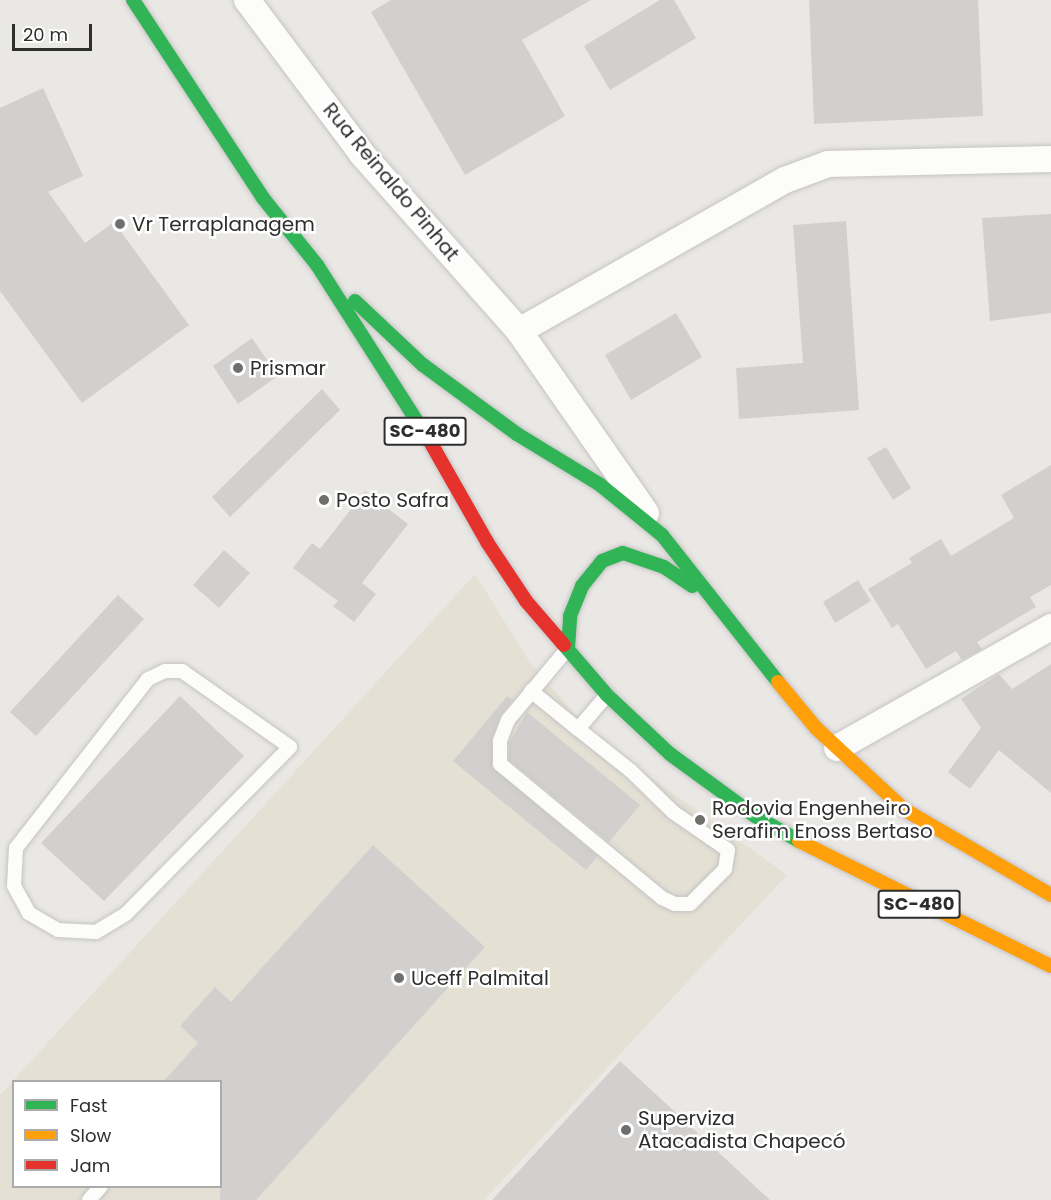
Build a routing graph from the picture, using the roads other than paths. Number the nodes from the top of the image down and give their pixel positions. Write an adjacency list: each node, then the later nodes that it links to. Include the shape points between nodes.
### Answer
1 (133, 0): 4 (main road, SC-480, via 263,198)
2 (247, 0): 5 (street, Rua Reinaldo Pinhat, via 362,154)
3 (1051, 159): 5 (street, via 828,164 785,180)
4 (317, 265): 6 (main road, via 423,365 517,434 600,484); 9 (main road, SC-480, via 424,430 487,542 526,601)
5 (519, 332): 6 (street, Rua Reinaldo Pinhat)
6 (662, 535): 7 (main road)
7 (706, 595): 9 (main road, via 664,567 623,553 602,561 582,586 570,616); 14 (main road)
8 (1051, 627): 14 (street)
9 (568, 648): 10 (lane); 11 (main road, SC-480)
10 (531, 691): 12 (lane); 12 (lane, via 508,720 500,741 500,764 662,898 675,904 690,904 724,869 728,850 673,812 631,771)
11 (607, 695): 12 (lane); 16 (main road, SC-480, via 670,753 790,836)
12 (578, 729)
13 (290, 747): 13 (lane, via 182,671 165,671 148,679 16,848 14,886 29,913 58,930 96,932 126,914)
14 (837, 748): 15 (main road, via 905,810)
15 (1051, 895)
16 (1051, 966)
17 (99, 1188): 18 (lane)
18 (89, 1200)

